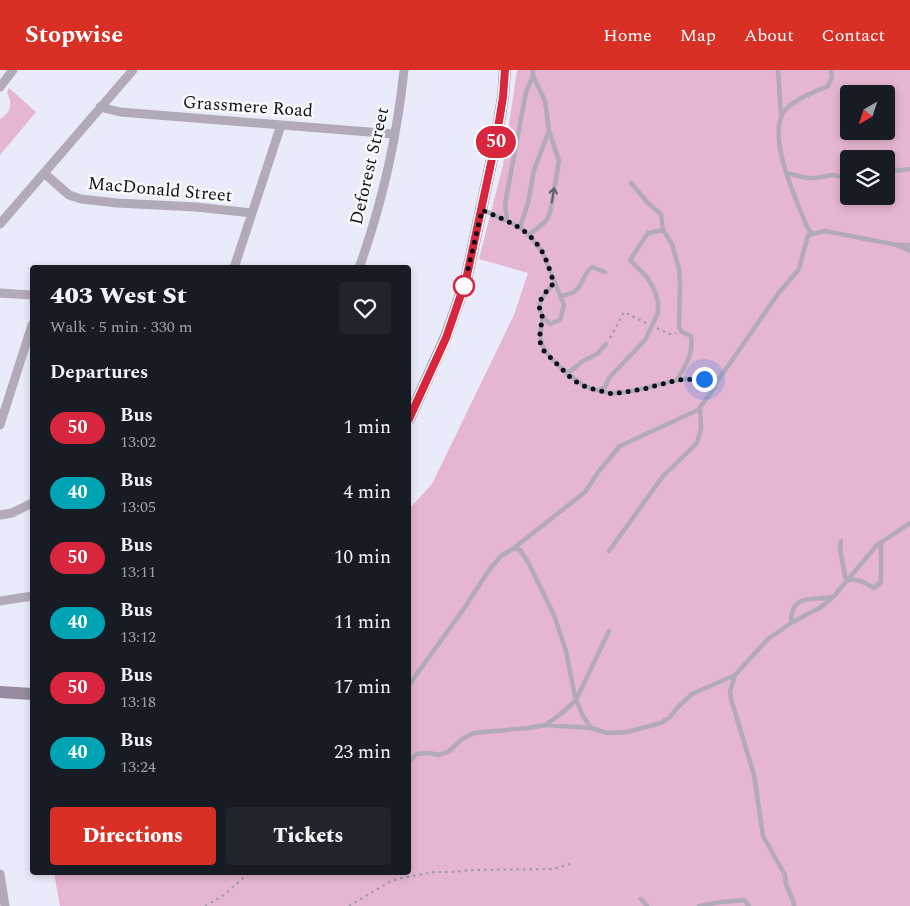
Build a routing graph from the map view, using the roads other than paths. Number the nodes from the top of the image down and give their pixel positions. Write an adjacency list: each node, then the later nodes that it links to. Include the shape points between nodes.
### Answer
1 (13, 70): 9 (street)
2 (133, 70): 10 (street)
3 (404, 70): 14 (street, Deforest Street)
4 (505, 70): 21 (street, via 502,106)
5 (534, 70): 8 (lane)
6 (778, 70): 11 (lane)
7 (831, 70): 11 (lane, via 828,86 787,108)
8 (533, 76): 13 (lane, via 545,101); 23 (lane, via 526,92 505,204)
9 (0, 87)
10 (100, 107): 12 (street, Grassmere Road, via 120,112); 17 (street)
11 (781, 117): 18 (lane, via 779,134)
12 (281, 124): 14 (street, Grassmere Road); 22 (street)
13 (549, 131): 25 (lane, via 534,170); 27 (lane, one-way to 13, via 550,213 559,161)
14 (394, 134): 33 (street, Deforest Street, via 377,214)
15 (910, 169): 16 (lane)
16 (895, 171)
17 (44, 173): 22 (street, MacDonald Street, via 69,195 81,199); 24 (street)
18 (786, 173): 19 (lane, via 807,178); 28 (lane)
19 (840, 176)
20 (631, 183): 26 (lane, via 661,214)
21 (482, 210): 23 (lane); 47 (street, via 466,280 452,321)
22 (252, 213): 32 (street)
23 (507, 220): 25 (lane)
24 (0, 224)
25 (520, 227): 27 (lane)
26 (663, 230): 43 (lane, via 672,244 679,269 679,327 691,336 693,344 691,355); 45 (lane, via 648,233 630,260 654,289 658,313 653,326 605,387)
27 (529, 234): 35 (lane, via 542,251)
28 (812, 234): 29 (lane, via 825,231); 44 (lane, via 808,236 799,269)
29 (897, 244): 30 (lane); 31 (lane)
30 (910, 244)
31 (910, 252)
32 (235, 265)
33 (360, 265)
34 (605, 272): 38 (lane, via 588,270 574,292)
35 (554, 283): 38 (lane); 39 (lane, via 541,297 539,311)
36 (0, 293): 37 (street)
37 (30, 295)
38 (561, 296): 39 (lane, via 564,305 560,320 550,324)
39 (543, 318): 42 (lane, via 540,342 544,351)
40 (30, 331): 48 (street)
41 (606, 344): 42 (lane)
42 (567, 374): 45 (lane, via 586,387)
43 (677, 380): 44 (lane, via 704,379); 45 (lane, via 628,392 612,394)
44 (714, 386): 46 (lane)
45 (598, 390)
46 (700, 407): 54 (lane, via 620,446 585,492); 55 (lane, via 701,429 696,443 663,476)
47 (411, 415)
48 (0, 424)
49 (30, 504): 50 (street)
50 (0, 515)
51 (910, 523): 53 (lane)
52 (841, 542): 56 (lane)
53 (881, 542): 56 (lane); 56 (lane, via 881,582 874,588 861,581)
54 (514, 548): 63 (lane, via 501,556 489,570); 66 (lane, via 520,550 528,562 554,615 566,651)
55 (609, 552)
56 (846, 581): 58 (lane)
57 (30, 596): 59 (street)
58 (834, 596): 60 (lane); 60 (lane, via 800,601)
59 (0, 601)
60 (791, 623): 62 (lane, via 768,639)
61 (609, 631): 66 (lane)
62 (736, 675): 68 (lane, via 692,694 661,723 626,732 607,733); 76 (lane, via 730,699 754,775 763,836 784,875)
63 (411, 682)
64 (0, 692): 65 (street)
65 (30, 694)
66 (576, 700): 67 (lane); 68 (lane)
67 (546, 725): 68 (lane); 69 (lane, via 474,733 448,752 417,754)
68 (592, 728)
69 (411, 759)
70 (0, 874): 72 (street)
71 (640, 899): 73 (lane)
72 (5, 906)
73 (647, 906)
74 (698, 906): 75 (lane, via 744,900)
75 (749, 906)
76 (794, 906)

